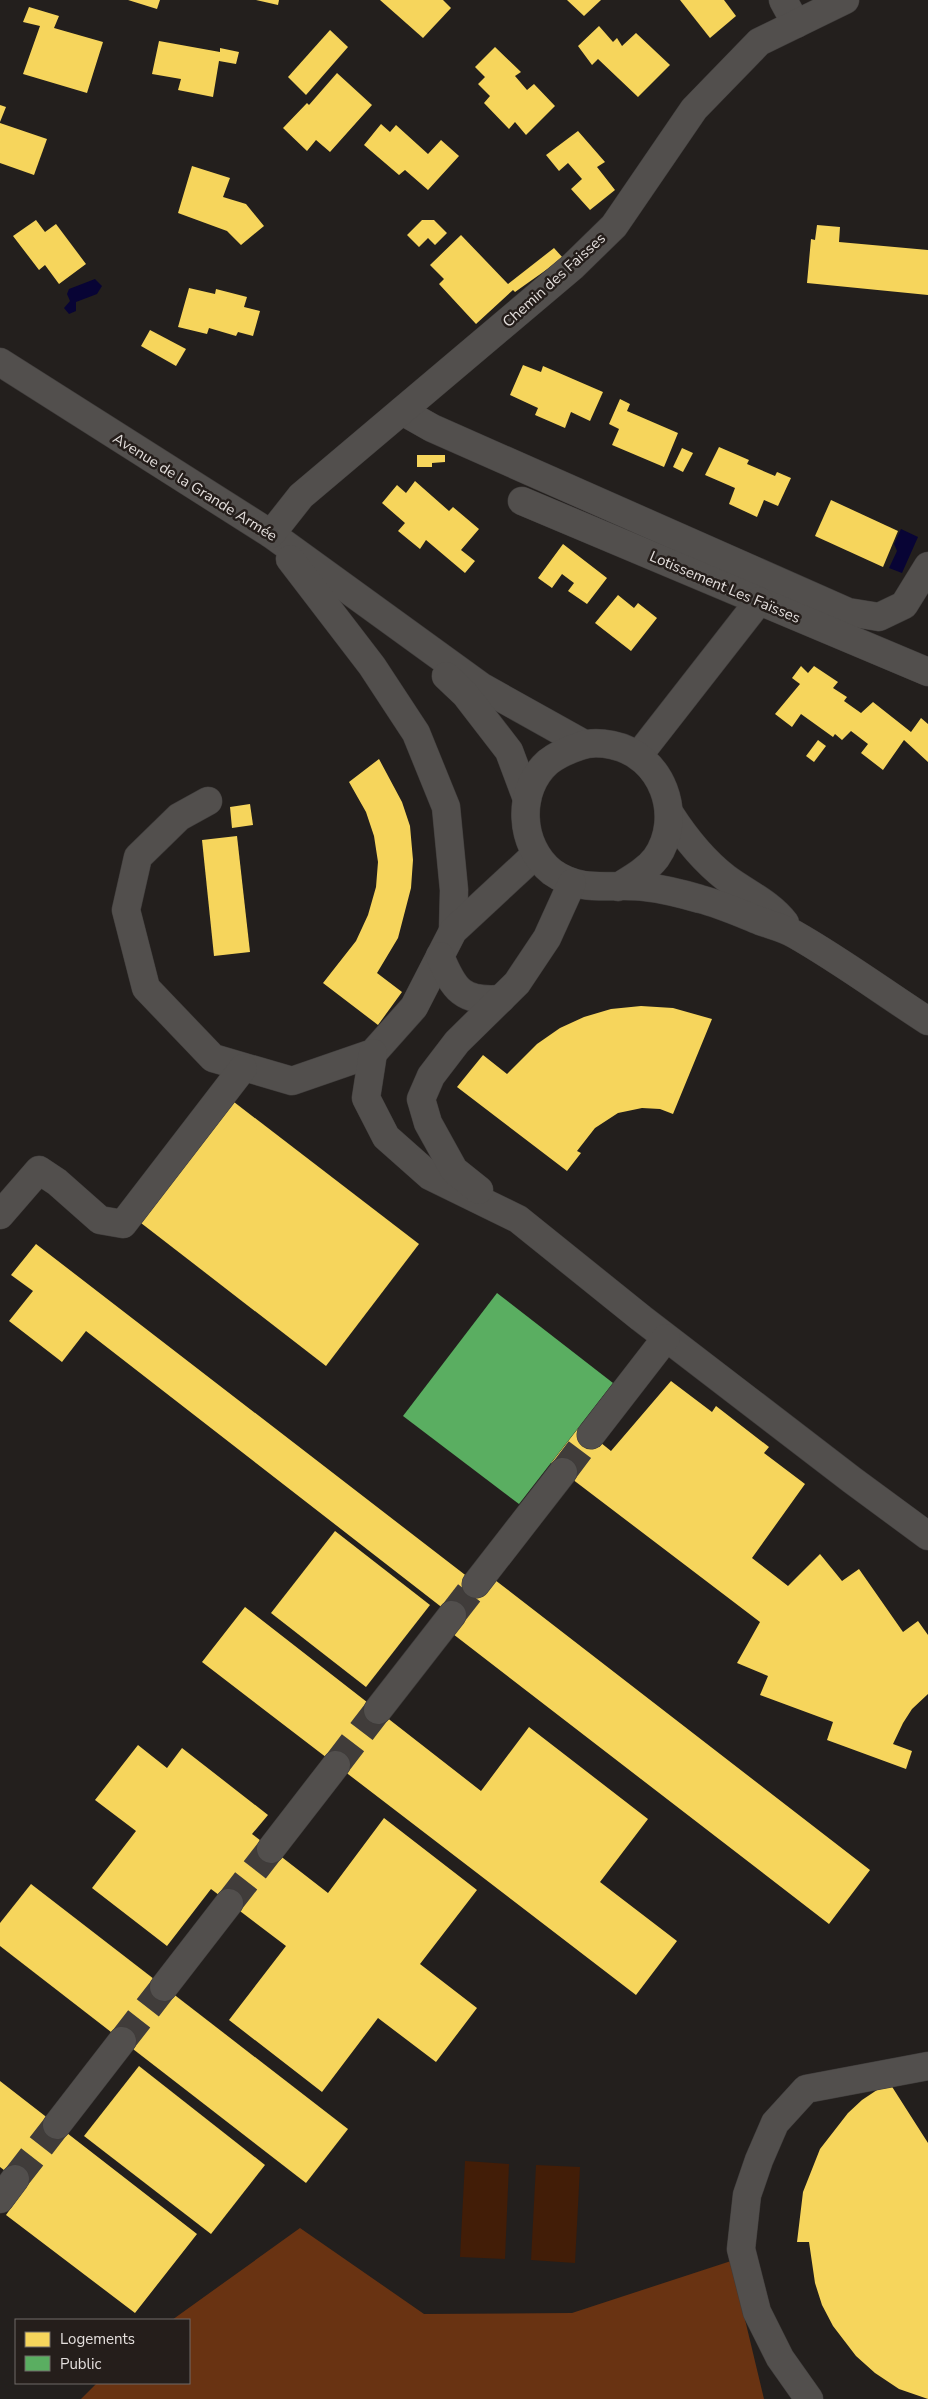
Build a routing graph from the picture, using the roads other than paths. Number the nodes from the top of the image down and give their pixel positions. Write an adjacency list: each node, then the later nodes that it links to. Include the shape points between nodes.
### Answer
1 (783, 0): 3 (street)
2 (845, 0): 3 (street, Chemin des Faisses)
3 (796, 24): 5 (street, Chemin des Faisses, via 759,42 694,109 614,226 572,268)
4 (0, 362): 7 (street, Avenue de la Grande Armée)
5 (402, 411): 7 (street, Chemin des Faisses, via 300,496); 8 (street, via 432,428 848,612 879,617 904,605)
6 (522, 501): 9 (street, Lotissement Les Faïsses)
7 (271, 534): 10 (street, Avenue de la Grande Armée); 20 (street, via 372,666 416,733 446,807 454,890)
8 (928, 566)
9 (759, 601): 11 (street, Lotissement Les Faïsses); 13 (street)
10 (386, 618): 12 (street, Avenue de la Grande Armée, via 482,687); 14 (street, Avenue de la Grande Armée, via 476,708 509,751)
11 (928, 672)
12 (584, 744): 13 (street, via 622,747); 14 (street, via 564,751 547,763 534,780)
13 (638, 756): 16 (street, via 655,772 666,792)
14 (527, 799): 17 (street, via 528,837)
15 (208, 801): 26 (street, via 179,817 138,857 126,910 146,988 213,1058)
16 (670, 814): 19 (street, via 666,838 655,858 638,875); 21 (street, via 701,857 764,903)
17 (536, 854): 18 (street, via 552,871); 20 (street)
18 (572, 883): 19 (street, via 594,888); 23 (street, via 547,938 517,983)
19 (618, 887): 21 (street, via 645,887 699,898)
20 (453, 931): 22 (street)
21 (792, 932): 24 (street)
22 (440, 956): 23 (street, via 449,979 463,994 482,1000); 25 (street, via 414,1007)
23 (501, 999): 28 (street, via 457,1042 431,1076 421,1099 428,1123 454,1170)
24 (928, 1021)
25 (373, 1053): 26 (street, via 292,1081); 28 (street, via 366,1098 386,1137 430,1176)
26 (243, 1068): 27 (street, via 123,1224 100,1220 40,1170)
27 (0, 1215)
28 (518, 1219): 29 (street)
29 (666, 1338): 30 (street); 32 (street)
30 (591, 1435)
31 (563, 1472): 33 (street)
32 (928, 1536)
33 (476, 1584)
34 (452, 1615): 35 (street)
35 (378, 1710)
36 (336, 1765): 37 (street)
37 (271, 1849)
38 (229, 1903): 39 (street)
39 (164, 1987)
40 (122, 2041): 42 (street)
41 (928, 2066): 43 (street, via 806,2090 775,2122 756,2168 747,2195 741,2249 757,2312 780,2358)
42 (57, 2125)
43 (809, 2399)

